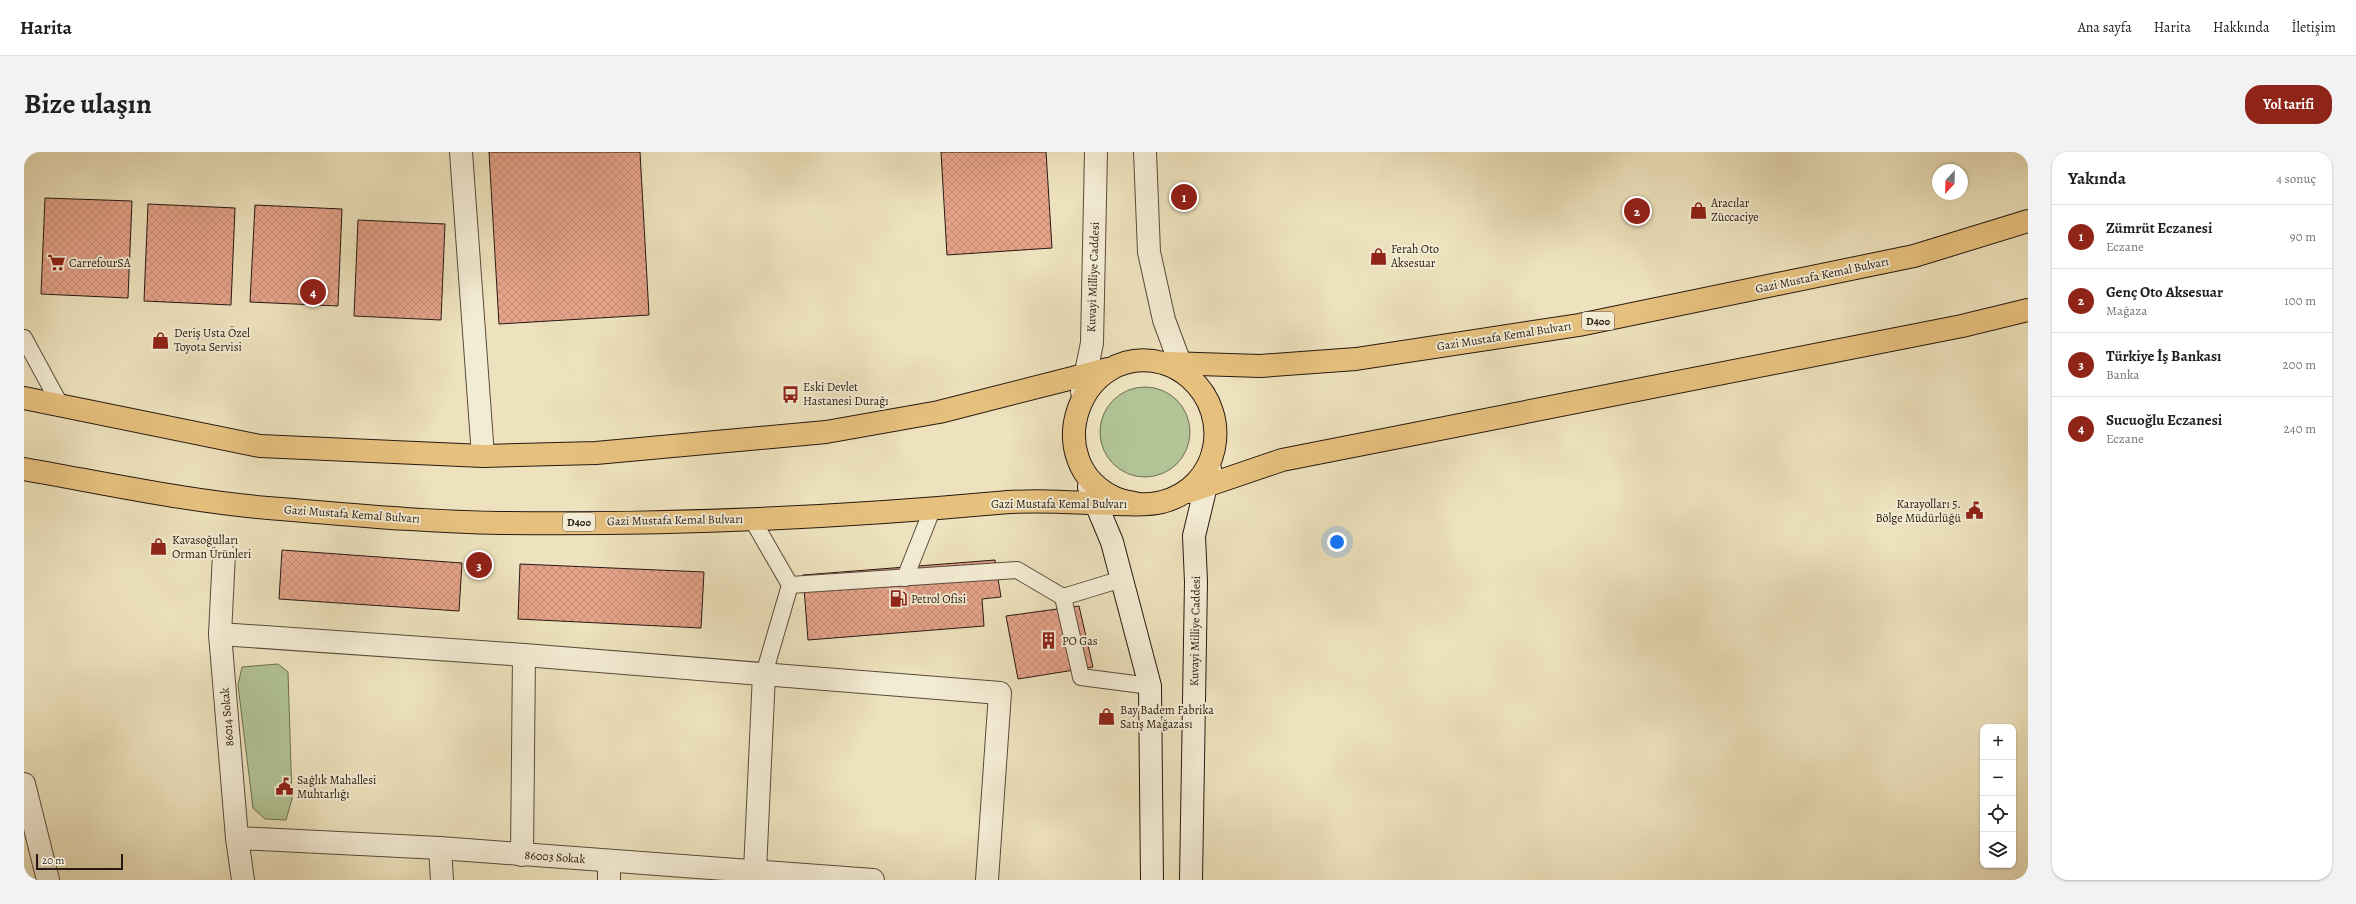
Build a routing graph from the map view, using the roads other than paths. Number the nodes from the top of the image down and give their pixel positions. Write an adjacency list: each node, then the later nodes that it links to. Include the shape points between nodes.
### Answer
1 (461, 152): 13 (street)
2 (1096, 152): 9 (street, Kuvayi Milliye Caddesi, via 1092,344)
3 (1145, 152): 7 (street, via 1149,252)
4 (2028, 221): 7 (highway, Gazi Mustafa Kemal Bulvarı / D400, via 1914,256 1579,325 1356,359 1260,366)
5 (2028, 310): 17 (highway, via 1955,327 1282,460)
6 (24, 338): 12 (lane)
7 (1174, 366): 8 (highway, Gazi Mustafa Kemal Bulvarı, via 1136,361); 14 (highway, via 1201,388 1212,409 1217,433)
8 (1113, 368): 9 (highway); 11 (highway, via 1094,381)
9 (1085, 375): 11 (street, Kuvayi Milliye Caddesi); 13 (highway, via 939,412 826,432 596,453)
10 (24, 398): 12 (highway)
11 (1080, 400): 15 (highway, via 1073,422 1074,445)
12 (62, 408): 13 (highway, via 260,446)
13 (483, 456)
14 (1213, 456): 17 (street, Kuvayi Milliye Caddesi); 18 (highway, via 1201,477)
15 (1082, 467): 19 (street); 20 (highway, via 1096,485 1115,498)
16 (24, 469): 22 (highway, Gazi Mustafa Kemal Bulvarı / D400, via 182,497 277,509 499,523)
17 (1206, 486): 18 (highway); 45 (street, Kuvayi Milliye Caddesi, via 1194,536 1196,582)
18 (1183, 494): 20 (highway, via 1161,503)
19 (1096, 504): 20 (highway, Gazi Mustafa Kemal Bulvarı / D400); 21 (highway, Gazi Mustafa Kemal Bulvarı / D400, via 1001,502); 25 (street, via 1112,542)
20 (1138, 504)
21 (932, 510): 22 (highway, Gazi Mustafa Kemal Bulvarı / D400); 24 (lane)
22 (752, 519): 26 (lane)
23 (224, 554): 28 (street, 86014 Sokak)
24 (905, 578): 26 (lane); 27 (lane, via 1017,570)
25 (1122, 579): 27 (lane); 31 (street)
26 (790, 585): 30 (lane)
27 (1063, 597): 31 (lane, via 1081,677)
28 (220, 634): 29 (street); 33 (street, 86014 Sokak)
29 (524, 655): 30 (street); 35 (street)
30 (764, 674): 37 (street); 43 (street, via 1000,693)
31 (1150, 686): 44 (street)
32 (24, 784): 39 (street)
33 (237, 838): 34 (street, 86003 Sokak); 40 (street, 86014 Sokak)
34 (440, 848): 35 (street, 86003 Sokak); 41 (street)
35 (522, 855): 36 (street, 86003 Sokak)
36 (609, 870): 37 (street, 86003 Sokak)
37 (755, 871): 38 (street, 86003 Sokak)
38 (788, 877): 42 (street, 86003 Sokak)
39 (48, 880)
40 (243, 880)
41 (442, 880)
42 (873, 880)
43 (987, 880)
44 (1152, 880)
45 (1191, 880)

